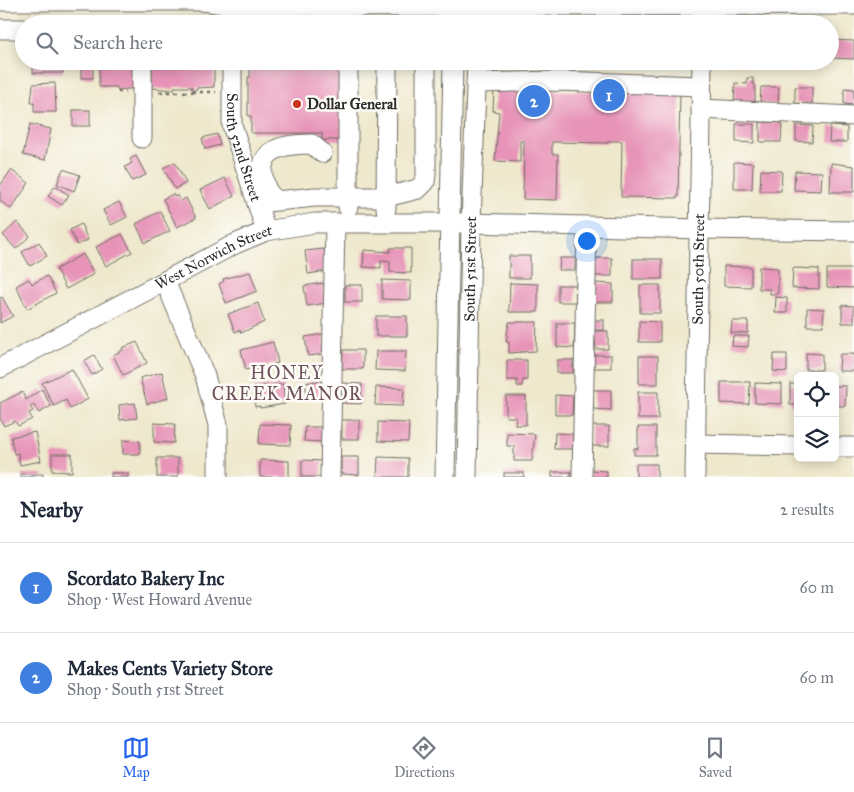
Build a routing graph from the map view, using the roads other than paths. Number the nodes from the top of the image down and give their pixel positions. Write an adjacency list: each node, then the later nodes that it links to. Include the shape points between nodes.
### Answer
1 (0, 1): 2 (street)
2 (231, 2): 5 (street); 9 (street)
3 (570, 3): 7 (street); 8 (street)
4 (854, 5): 8 (street)
5 (343, 10): 10 (street)
6 (455, 10): 7 (street); 10 (street)
7 (478, 10)
8 (704, 10)
9 (231, 15)
10 (388, 15)
11 (0, 29): 12 (street)
12 (15, 29)
13 (142, 70): 25 (street)
14 (232, 70): 27 (street, South 52nd Street, via 232,125)
15 (348, 70): 26 (street)
16 (387, 70): 29 (street)
17 (426, 70): 29 (street, via 425,182 410,193)
18 (449, 70): 34 (street, South 51st Street)
19 (477, 70): 21 (street, South 51st Street)
20 (701, 70): 22 (street, South 50th Street)
21 (476, 83): 22 (street, via 558,81); 35 (street, South 51st Street)
22 (700, 86): 23 (street, South 50th Street)
23 (700, 109): 24 (street); 37 (street, South 50th Street)
24 (854, 116)
25 (142, 138)
26 (348, 153): 27 (street, via 293,152); 28 (street)
27 (255, 167): 30 (street, via 262,171 270,196); 31 (street, South 52nd Street)
28 (348, 196): 29 (street); 30 (street); 32 (street)
29 (386, 197): 33 (street)
30 (278, 200): 31 (street)
31 (258, 203): 38 (street, South 52nd Street)
32 (342, 222): 33 (street, West Norwich Street); 38 (street, West Norwich Street); 47 (street)
33 (386, 222): 34 (street, West Norwich Street)
34 (448, 222): 35 (street, West Norwich Street); 48 (street, South 51st Street)
35 (471, 223): 36 (street, West Norwich Street); 49 (street, South 51st Street)
36 (587, 227): 37 (street, West Norwich Street); 50 (street)
37 (700, 229): 39 (street, West Norwich Street); 42 (street, South 50th Street)
38 (266, 231): 40 (street, West Norwich Street)
39 (854, 231)
40 (165, 282): 41 (street, West Norwich Street); 46 (street, via 205,376 218,425)
41 (0, 368)
42 (696, 444): 43 (street); 51 (street, South 50th Street)
43 (794, 446)
44 (839, 447): 45 (street)
45 (854, 447)
46 (218, 477)
47 (330, 477)
48 (444, 477)
49 (467, 477)
50 (582, 477)
51 (695, 477)

